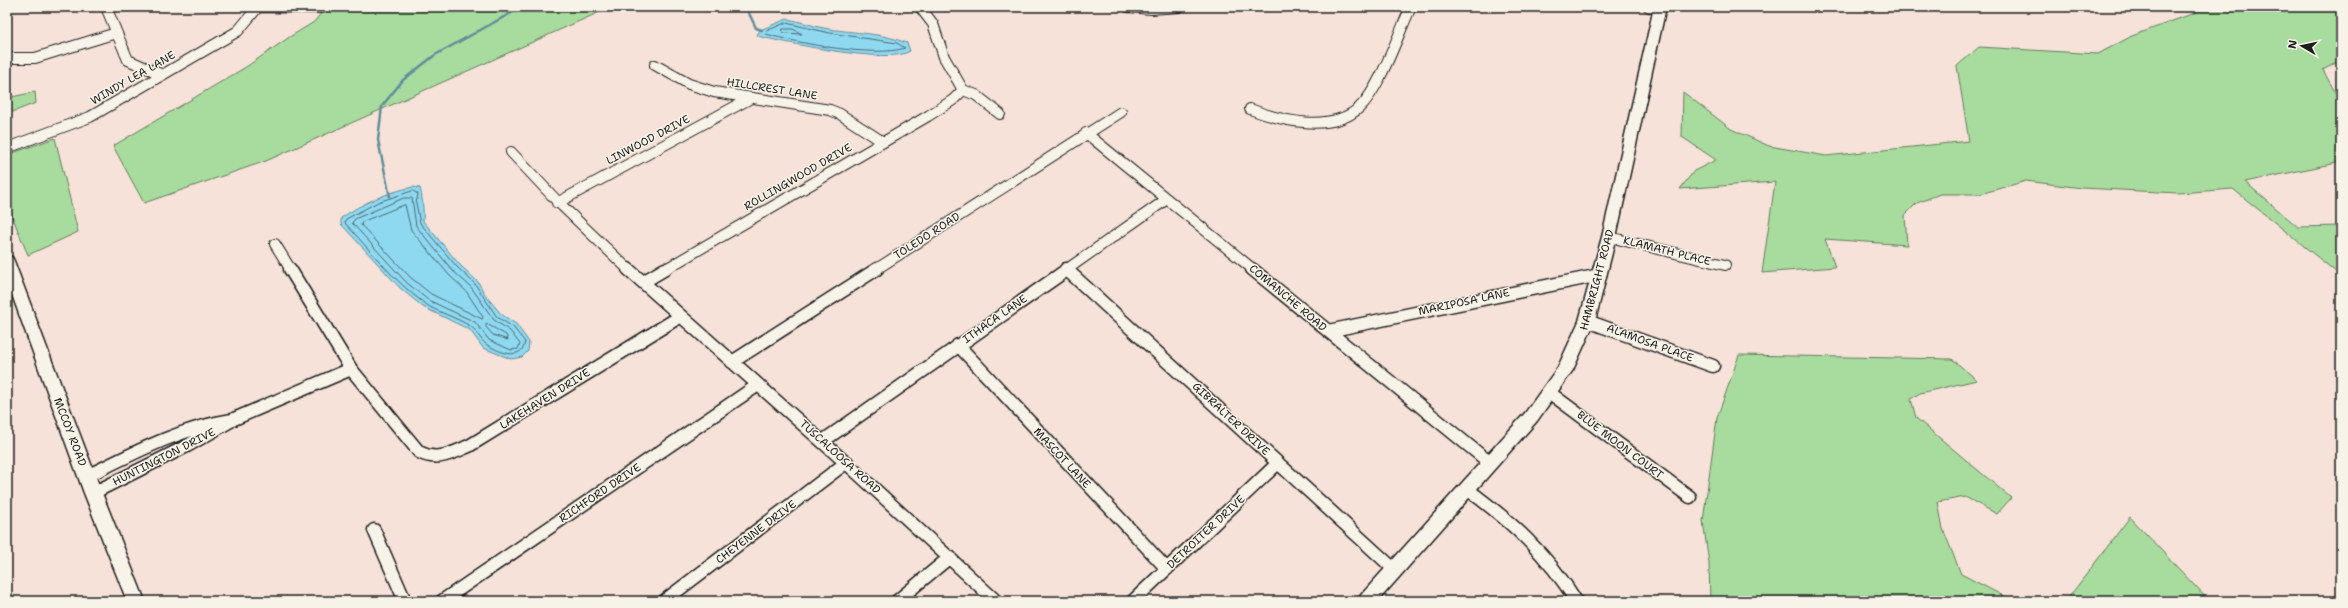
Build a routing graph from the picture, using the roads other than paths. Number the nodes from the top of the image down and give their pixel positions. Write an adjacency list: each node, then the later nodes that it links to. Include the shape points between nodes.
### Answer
1 (106, 7): 10 (street)
2 (250, 7): 3 (street)
3 (258, 7): 9 (street); 13 (street, WINDY LEA LANE, via 238,31)
4 (920, 7): 14 (street, via 936,29 941,50)
5 (1128, 7): 6 (street)
6 (1179, 7)
7 (1411, 7): 16 (street, via 1370,94 1360,108 1334,119 1307,122 1274,118)
8 (1656, 7): 25 (main road, HAMBRIGHT ROAD)
9 (322, 8)
10 (116, 33): 11 (street, via 35,58); 13 (street, via 128,60)
11 (7, 58)
12 (655, 65): 15 (street, HILLCREST LANE, via 688,84)
13 (163, 75): 21 (street, WINDY LEA LANE, via 90,117)
14 (963, 90): 18 (street, via 976,95); 20 (street, ROLLINGWOOD DRIVE, via 954,100)
15 (751, 98): 20 (street, HILLCREST LANE, via 830,110); 24 (street, LINWOOD DRIVE)
16 (1250, 109)
17 (1121, 112): 19 (street, TOLEDO ROAD)
18 (1000, 114)
19 (1086, 133): 23 (street, COMANCHE ROAD); 36 (street, TOLEDO ROAD)
20 (883, 142): 31 (street, ROLLINGWOOD DRIVE)
21 (7, 148)
22 (511, 152): 24 (street)
23 (1167, 198): 29 (street, ITHACA LANE); 34 (street, COMANCHE ROAD)
24 (556, 203): 31 (street)
25 (1609, 238): 28 (street, KLAMATH PLACE); 30 (main road, HAMBRIGHT ROAD)
26 (275, 244): 38 (street, LAKEHAVEN DRIVE)
27 (7, 262): 46 (main road, MCCOY ROAD)
28 (1725, 265)
29 (1066, 269): 35 (street, ITHACA LANE); 44 (street, GIBRALTER DRIVE)
30 (1600, 275): 33 (main road, HAMBRIGHT ROAD); 34 (street, MARIPOSA LANE)
31 (643, 282): 32 (street)
32 (681, 316): 36 (street, TUSCALOOSA ROAD); 38 (street, LAKEHAVEN DRIVE, via 469,446 443,457 426,456 419,452)
33 (1587, 321): 37 (street, ALAMOSA PLACE); 40 (main road, HAMBRIGHT ROAD, via 1574,353)
34 (1328, 331): 45 (street, COMANCHE ROAD)
35 (958, 345): 42 (street, ITHACA LANE); 52 (street, MASCOT LANE)
36 (732, 362): 39 (street, TUSCALOOSA ROAD)
37 (1713, 366)
38 (351, 369): 41 (street, HUNTINGTON DRIVE)
39 (758, 385): 42 (street, TUSCALOOSA ROAD); 56 (street, RICHFORD DRIVE)
40 (1550, 393): 45 (main road, HAMBRIGHT ROAD); 49 (street, BLUE MOON COURT)
41 (234, 419): 46 (street, HUNTINGTON DRIVE, via 217,421 178,435); 48 (street, HUNTINGTON DRIVE, via 188,446)
42 (823, 441): 43 (street, TUSCALOOSA ROAD)
43 (847, 462): 51 (street, TUSCALOOSA ROAD); 57 (street, CHEYENNE DRIVE)
44 (1278, 463): 52 (street, DETROITER DRIVE); 53 (street, GIBRALTER DRIVE)
45 (1490, 463): 47 (main road, HAMBRIGHT ROAD)
46 (87, 476): 48 (main road, MCCOY ROAD)
47 (1467, 489): 53 (main road, HAMBRIGHT ROAD); 62 (street, via 1512,523 1534,544 1554,566)
48 (93, 493): 54 (main road, MCCOY ROAD)
49 (1690, 497)
50 (374, 530): 55 (street)
51 (950, 557): 58 (street); 59 (street, TUSCALOOSA ROAD)
52 (1167, 569): 60 (street, DETROITER DRIVE)
53 (1395, 570): 61 (main road, HAMBRIGHT ROAD)
54 (136, 601)
55 (405, 601)
56 (442, 601)
57 (664, 601)
58 (897, 601)
59 (996, 601)
60 (1133, 601)
61 (1366, 601)
62 (1576, 601)

